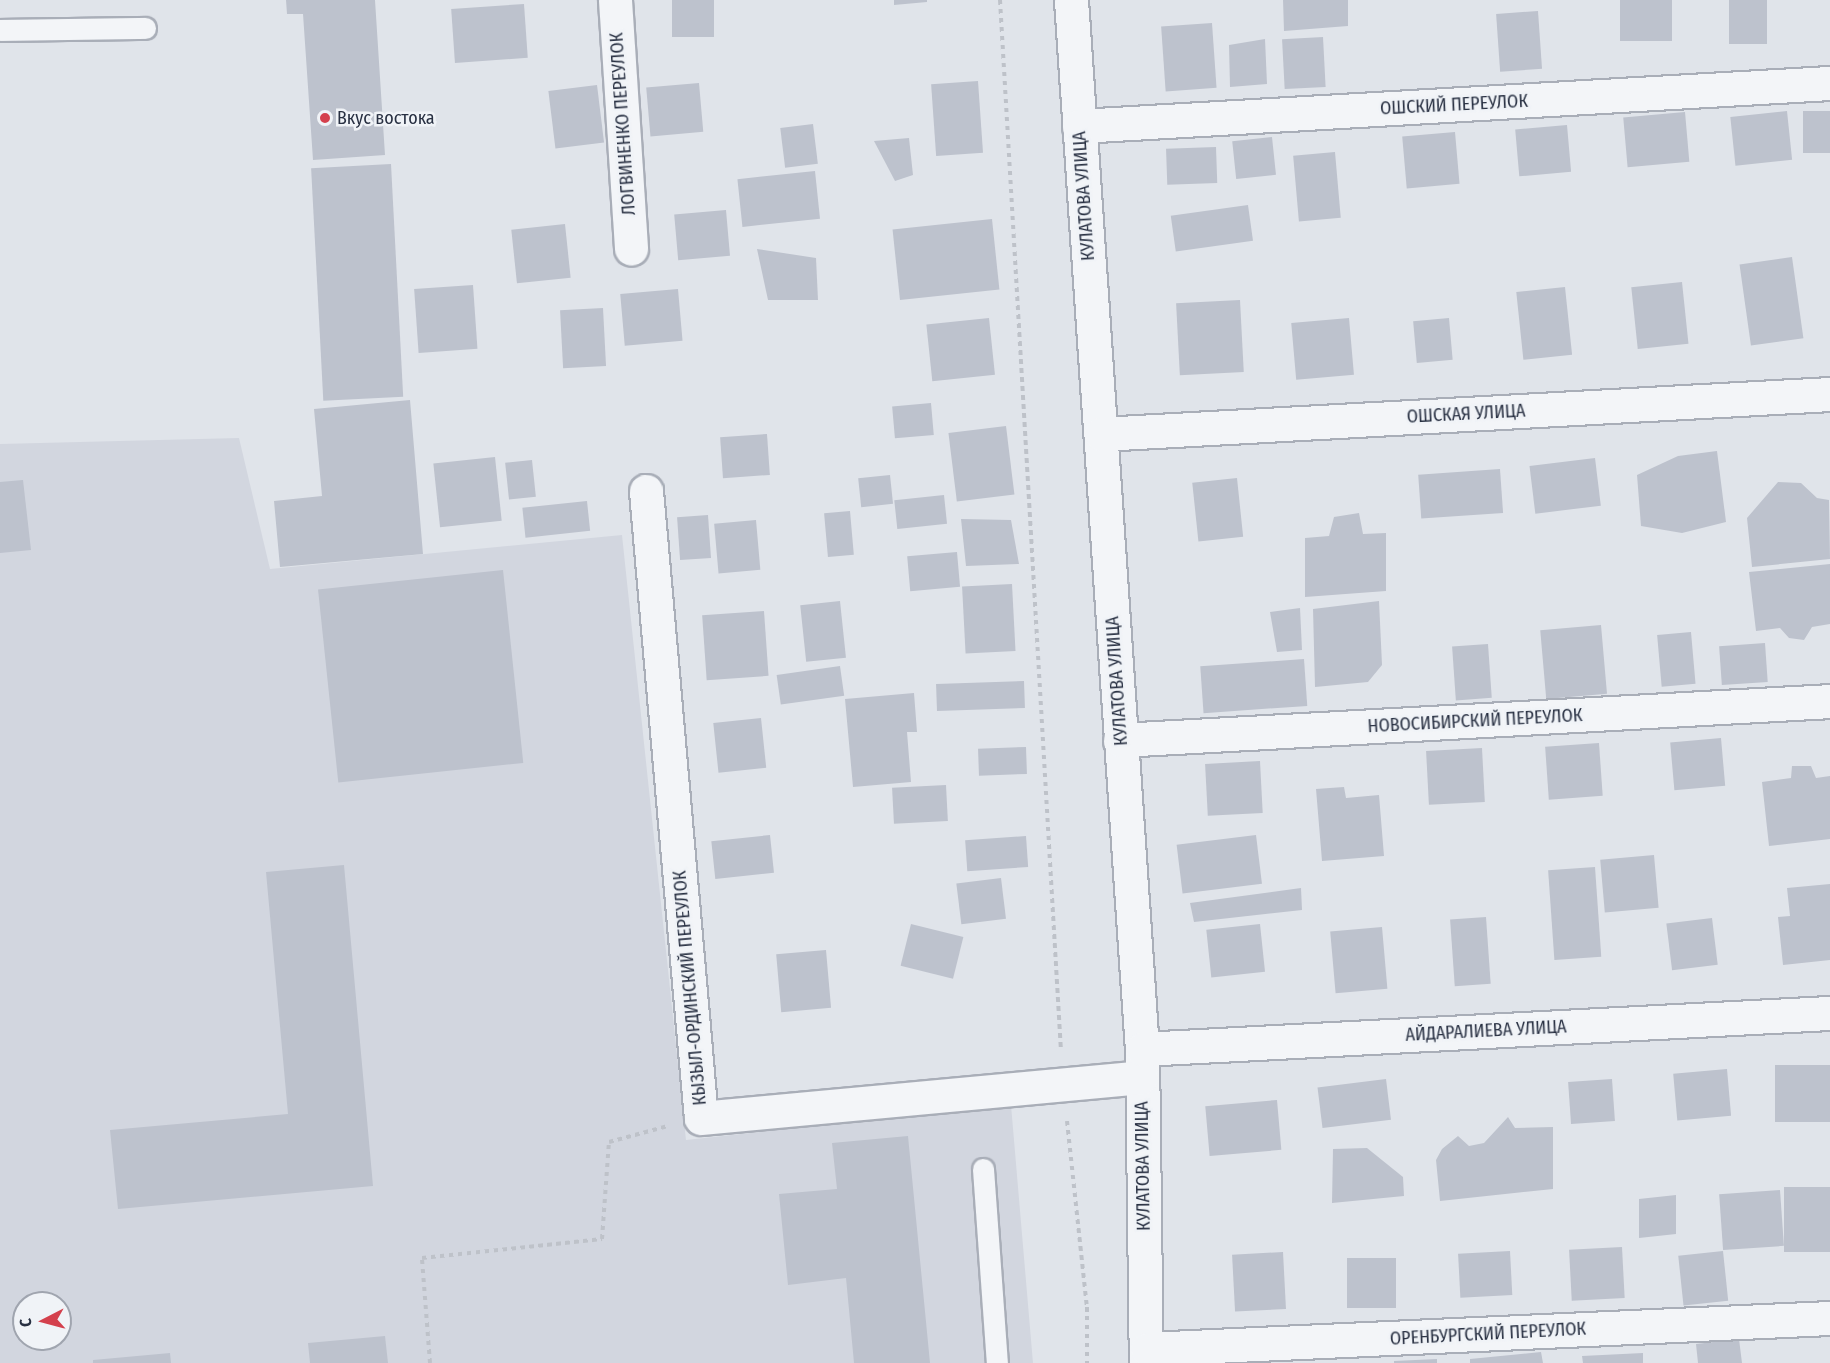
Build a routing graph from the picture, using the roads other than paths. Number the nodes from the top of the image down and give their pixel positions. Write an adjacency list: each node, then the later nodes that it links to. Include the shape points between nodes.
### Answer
1 (615, 0): 7 (street, ЛОГВИНЕНКО ПЕРЕУЛОК)
2 (1071, 0): 6 (street, КУЛАТОВА УЛИЦА)
3 (145, 28): 4 (lane)
4 (0, 30)
5 (1830, 83): 6 (street, ОШСКИЙ ПЕРЕУЛОК)
6 (1079, 126): 9 (street, КУЛАТОВА УЛИЦА)
7 (631, 248)
8 (1830, 394): 9 (street, ОШСКАЯ УЛИЦА)
9 (1101, 434): 12 (street, КУЛАТОВА УЛИЦА)
10 (646, 490): 14 (street, КЫЗЫЛ-ОРДИНСКИЙ ПЕРЕУЛОК, via 701,1118 1063,1084)
11 (1830, 701): 12 (street, НОВОСИБИРСКИЙ ПЕРЕУЛОК)
12 (1120, 741): 14 (street, КУЛАТОВА УЛИЦА)
13 (1830, 1013): 14 (street, АЙДАРАЛИЕВА УЛИЦА)
14 (1142, 1063): 17 (street, КУЛАТОВА УЛИЦА)
15 (983, 1169): 18 (lane)
16 (1830, 1318): 17 (street, ОРЕНБУРГСКИЙ ПЕРЕУЛОК)
17 (1147, 1356)
18 (997, 1363)

